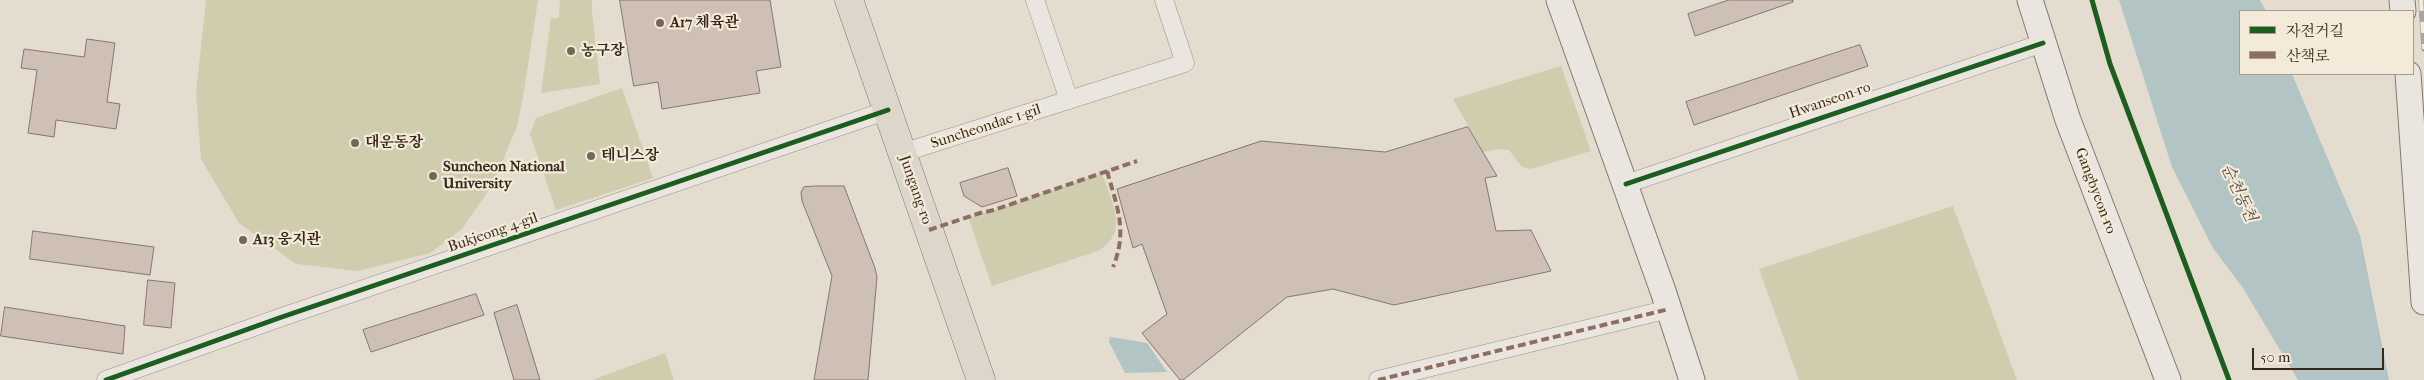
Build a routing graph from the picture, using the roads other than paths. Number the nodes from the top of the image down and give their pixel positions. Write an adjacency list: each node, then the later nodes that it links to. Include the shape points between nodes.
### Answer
1 (849, 0): 9 (main road, Jungang-ro)
2 (1035, 0): 8 (street)
3 (1164, 0): 8 (street, Suncheondae 1-gil, via 1185,63)
4 (1559, 0): 11 (street)
5 (2030, 0): 6 (street, Gangbyeon-ro)
6 (2043, 42): 11 (street, Hwanseon-ro); 18 (street, Gangbyeon-ro, via 2068,120)
7 (2408, 75): 12 (street)
8 (1069, 100): 10 (street, Suncheondae 1-gil)
9 (888, 110): 10 (main road, Jungang-ro); 14 (street, Bukjeong 4-gil)
10 (902, 153): 15 (main road, Jungang-ro)
11 (1626, 184): 13 (street)
12 (2424, 302)
13 (1669, 309): 16 (street); 17 (street)
14 (106, 380)
15 (981, 380)
16 (1378, 380)
17 (1692, 380)
18 (2168, 380)

